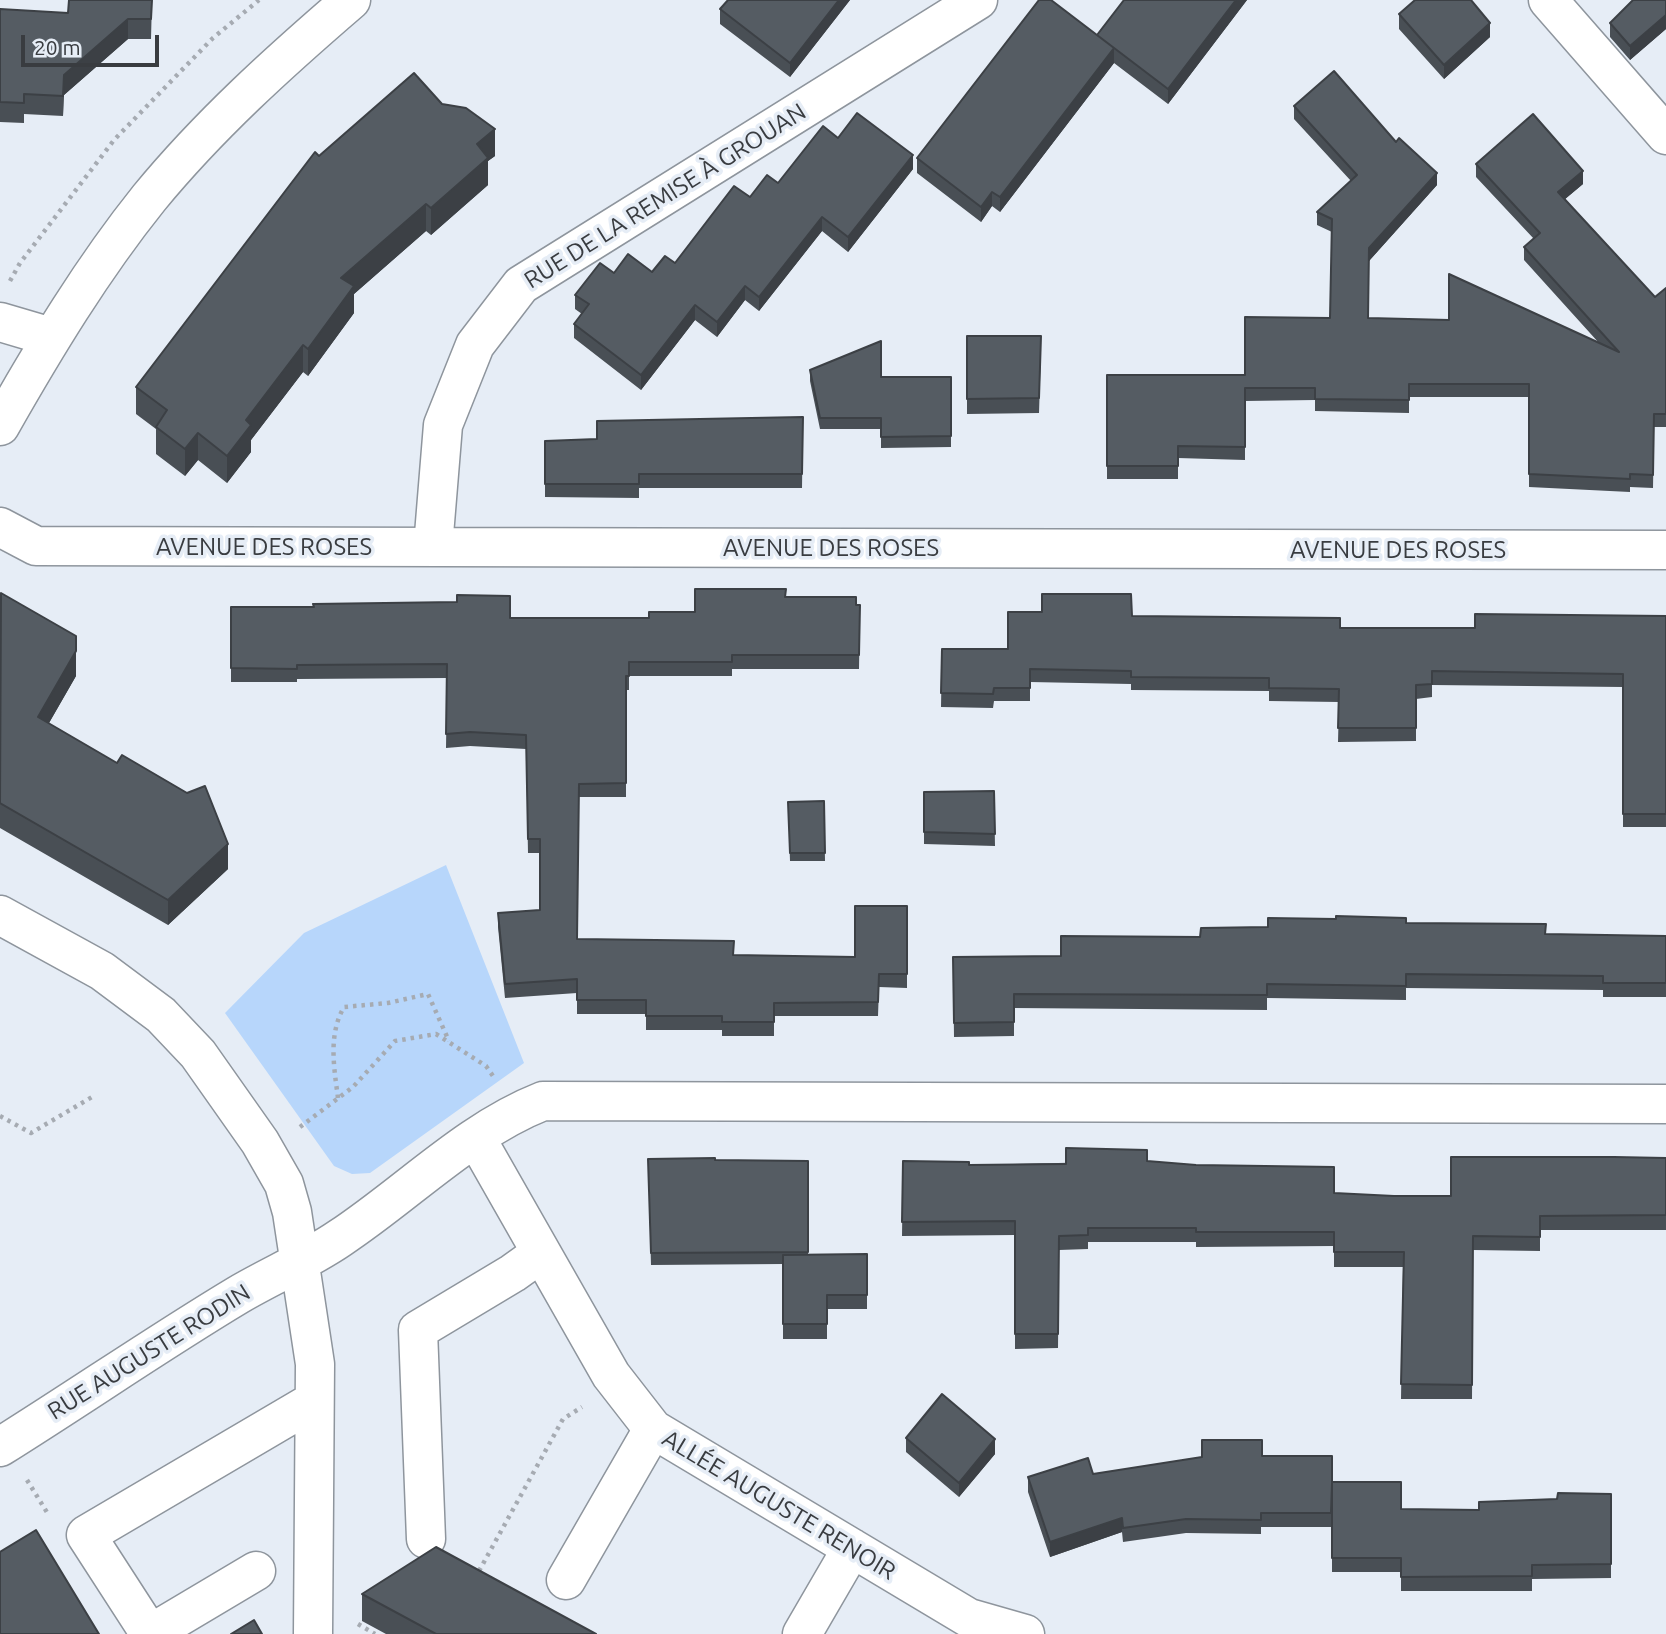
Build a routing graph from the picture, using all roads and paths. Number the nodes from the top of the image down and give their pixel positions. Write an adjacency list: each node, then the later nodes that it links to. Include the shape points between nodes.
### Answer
1 (259, 0): 6 (path, via 213,38 114,140 20,263)
2 (351, 0): 7 (street, via 205,135 113,245)
3 (978, 0): 10 (street, RUE DE LA REMISE À GROUAN, via 521,285 475,345 443,425)
4 (1548, 0): 5 (street)
5 (1666, 135)
6 (3, 304): 7 (street)
7 (51, 337): 8 (street)
8 (0, 426)
9 (0, 527): 10 (street, AVENUE DES ROSES, via 36,546)
10 (433, 547): 11 (street, AVENUE DES ROSES)
11 (1666, 550)
12 (0, 915): 20 (street, via 102,971 161,1015 198,1054)
13 (450, 1041): 15 (path, via 436,1034 395,1041); 15 (path, via 428,994 344,1007 336,1022 333,1063); 17 (path, via 486,1066)
14 (92, 1097): 18 (path, via 31,1133)
15 (338, 1098): 20 (path, via 305,1126)
16 (1666, 1104): 17 (street, RUE AUGUSTE RODIN, via 543,1101)
17 (518, 1110): 19 (street, RUE AUGUSTE RODIN)
18 (0, 1116)
19 (475, 1138): 21 (street, ALLÉE AUGUSTE RENOIR); 22 (street, RUE AUGUSTE RODIN)
20 (260, 1142): 22 (street, via 284,1185)
21 (541, 1253): 23 (street, ALLÉE AUGUSTE RENOIR); 28 (street, via 418,1330)
22 (301, 1263): 24 (street, via 315,1364); 26 (street, RUE AUGUSTE RODIN, via 237,1296)
23 (617, 1383): 25 (street, ALLÉE AUGUSTE RENOIR); 31 (path, via 563,1419)
24 (314, 1401): 27 (street); 36 (street)
25 (653, 1429): 29 (street, ALLÉE AUGUSTE RENOIR); 33 (street)
26 (3, 1445): 27 (path, via 67,1545)
27 (86, 1535): 35 (street)
28 (426, 1539): 31 (path)
29 (852, 1548): 38 (street); 39 (street, ALLÉE AUGUSTE RENOIR, via 969,1618)
30 (256, 1571): 35 (street)
31 (479, 1571): 32 (path)
32 (490, 1577)
33 (566, 1580)
34 (363, 1614): 37 (path, via 352,1621)
35 (150, 1634)
36 (313, 1634)
37 (375, 1634)
38 (802, 1634)
39 (1025, 1634)

